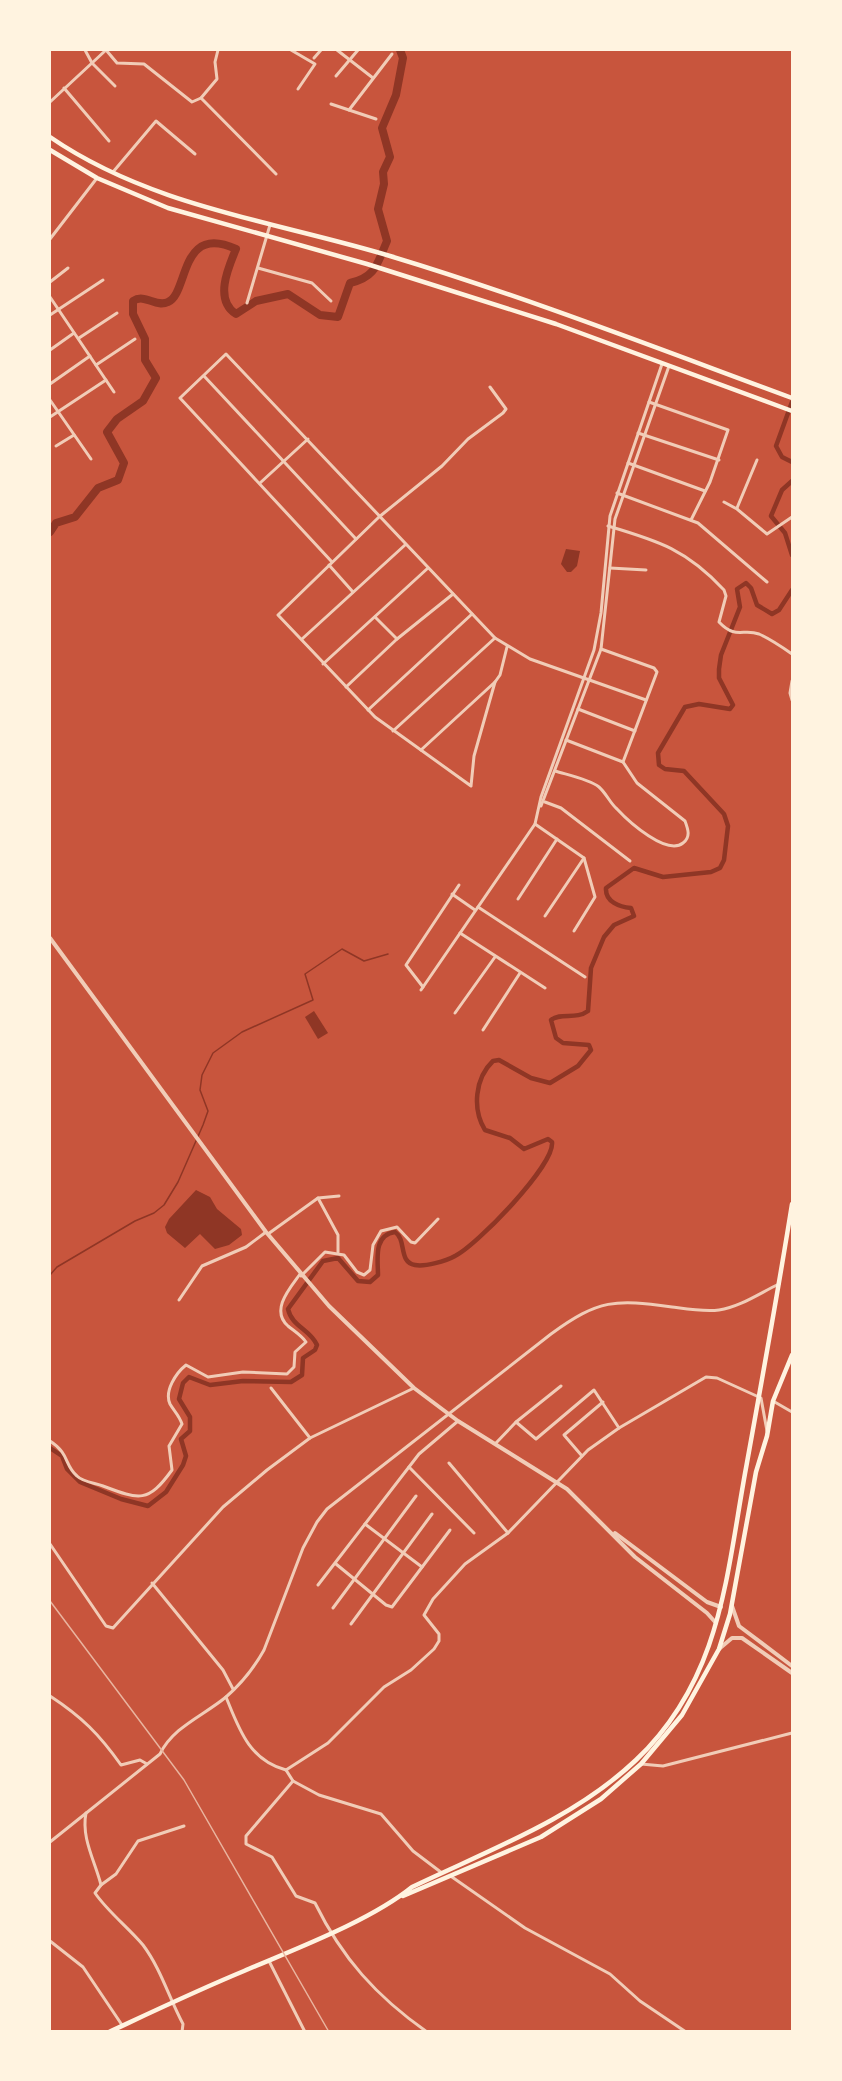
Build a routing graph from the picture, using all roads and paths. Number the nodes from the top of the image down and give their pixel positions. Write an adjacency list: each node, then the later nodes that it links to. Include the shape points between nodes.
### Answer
1 (85, 50): 11 (street)
2 (106, 50): 11 (street); 17 (street, via 117,63 144,64 192,102)
3 (218, 50): 17 (street, via 217,79)
4 (291, 50): 16 (street, via 315,64)
5 (321, 50): 9 (street)
6 (337, 50): 10 (street)
7 (358, 50): 10 (street)
8 (392, 54): 13 (street)
9 (314, 58)
10 (350, 60): 12 (street); 13 (street)
11 (92, 63): 14 (street); 15 (street)
12 (336, 76)
13 (373, 78): 20 (street)
14 (115, 86)
15 (64, 88): 18 (street); 23 (street)
16 (298, 89)
17 (201, 98): 27 (street)
18 (50, 102)
19 (331, 104): 20 (street)
20 (349, 110): 21 (street)
21 (376, 118)
22 (50, 137): 26 (main road)
23 (109, 141)
24 (50, 150): 28 (main road)
25 (195, 154): 26 (street, via 156,121)
26 (112, 173): 29 (main road, via 172,198)
27 (276, 174)
28 (97, 178): 30 (main road, via 168,208); 31 (street)
29 (270, 225): 30 (street); 55 (main road, via 387,255)
30 (267, 235): 33 (street); 47 (main road, via 383,268)
31 (50, 239)
32 (68, 268): 35 (street)
33 (258, 268): 37 (street, via 312,283); 38 (street)
34 (103, 280): 39 (street)
35 (50, 282)
36 (50, 297): 39 (street)
37 (331, 301)
38 (247, 303)
39 (58, 309): 41 (street); 42 (street)
40 (117, 312): 43 (street)
41 (50, 315)
42 (74, 333): 43 (street); 45 (street)
43 (78, 339): 46 (street)
44 (135, 339): 49 (street)
45 (50, 350)
46 (90, 356): 49 (street); 52 (street)
47 (662, 362): 48 (main road); 57 (street)
48 (669, 364): 58 (street); 60 (main road)
49 (96, 365): 51 (street)
50 (204, 376): 65 (street, via 228,354); 70 (street); 73 (street, via 180,398)
51 (106, 380): 54 (street); 59 (street)
52 (50, 384)
53 (490, 387): 79 (street, via 502,400 506,408 503,413)
54 (114, 392)
55 (791, 397)
56 (50, 400): 59 (street)
57 (649, 402): 58 (street); 62 (street)
58 (656, 404): 64 (street); 68 (street, via 728,430)
59 (58, 411): 61 (street); 63 (street)
60 (792, 411)
61 (50, 417)
62 (638, 433): 64 (street); 71 (street)
63 (74, 435): 66 (street); 67 (street)
64 (645, 435): 68 (street); 72 (street)
65 (308, 439): 70 (street); 79 (street)
66 (56, 446)
67 (91, 459)
68 (719, 460): 74 (street)
69 (757, 460): 78 (street)
70 (284, 462): 73 (street); 84 (street)
71 (627, 463): 72 (street); 75 (street)
72 (634, 465): 74 (street); 76 (street)
73 (260, 483): 86 (street)
74 (705, 491): 81 (street)
75 (617, 493): 76 (street); 82 (street)
76 (623, 496): 81 (street); 83 (street)
77 (724, 502): 78 (street)
78 (737, 509): 80 (street, via 764,533 773,532)
79 (379, 517): 84 (street); 85 (street)
80 (791, 519)
81 (691, 520): 90 (street)
82 (608, 526): 83 (street); 102 (street, via 599,632)
83 (614, 528): 88 (street); 100 (street, via 673,548 706,572 726,596 721,625 740,635 757,633)
84 (356, 539): 86 (street)
85 (405, 544): 87 (street); 91 (street)
86 (330, 563): 91 (street); 96 (street, via 279,615)
87 (428, 568): 92 (street); 94 (street)
88 (610, 568): 89 (street); 99 (street)
89 (646, 570)
90 (767, 582)
91 (353, 592): 96 (street)
92 (453, 594): 93 (street); 97 (street)
93 (472, 614): 95 (street); 110 (street)
94 (375, 617): 97 (street); 101 (street)
95 (495, 638): 98 (street); 111 (street)
96 (302, 639): 101 (street)
97 (398, 639): 106 (street)
98 (507, 647): 102 (street); 105 (street)
99 (601, 649): 103 (street); 107 (street, via 656,669)
100 (792, 654)
101 (323, 664): 106 (street)
102 (583, 677): 103 (street); 117 (street)
103 (589, 679): 107 (street); 109 (street)
104 (792, 681): 108 (street)
105 (495, 682): 114 (street); 114 (street, via 474,756 471,786)
106 (346, 687): 110 (street)
107 (646, 700): 112 (street)
108 (792, 700)
109 (578, 709): 112 (street); 113 (street)
110 (368, 710): 111 (street)
111 (393, 731): 114 (street)
112 (635, 731): 115 (street)
113 (566, 740): 115 (street); 116 (street)
114 (421, 750)
115 (623, 762): 116 (street, via 637,783 685,821 687,839 682,844 672,848 661,844 617,809 598,786)
116 (555, 771): 117 (street)
117 (542, 801): 118 (street); 121 (street, via 561,808)
118 (535, 824): 119 (street); 125 (street)
119 (557, 839): 120 (street); 124 (street)
120 (584, 858): 126 (street); 127 (street, via 595,897)
121 (630, 861)
122 (459, 885): 123 (street)
123 (452, 894): 125 (street); 128 (street, via 406,965 422,989)
124 (518, 899)
125 (477, 909): 128 (street); 132 (street)
126 (545, 916)
127 (574, 931)
128 (460, 933): 130 (street)
129 (50, 938): 140 (street)
130 (495, 957): 131 (street); 134 (street)
131 (520, 973): 133 (street); 135 (street)
132 (585, 977)
133 (545, 988)
134 (455, 1012)
135 (483, 1030)
136 (339, 1196): 137 (street)
137 (318, 1198): 140 (street); 141 (street, via 338,1234)
138 (792, 1204): 143 (main road)
139 (438, 1219): 141 (street, via 415,1243 397,1227 381,1231 373,1245 370,1270 364,1275)
140 (267, 1233): 142 (street); 144 (street, via 202,1266)
141 (338, 1252): 142 (street, via 322,1253)
142 (301, 1276): 148 (street); 159 (street, via 285,1294 281,1308 285,1324 306,1342 295,1352 294,1367 286,1374 243,1372 208,1377 186,1365 180,1369 169,1393 182,1424 169,1446 172,1470 148,1496 135,1498 79,1479 62,1449)
143 (780, 1284): 149 (main road); 153 (street, via 718,1310 625,1301 588,1309)
144 (180, 1300)
145 (792, 1354): 150 (main road)
146 (561, 1386): 155 (street)
147 (271, 1388): 158 (street)
148 (414, 1388): 153 (street); 158 (street)
149 (761, 1398): 156 (street, via 706,1377); 157 (street); 182 (main road)
150 (774, 1401): 152 (street); 157 (main road)
151 (603, 1402): 155 (street, via 594,1390 536,1439); 156 (street); 161 (street, via 564,1435)
152 (792, 1412)
153 (448, 1413): 154 (street); 189 (street, via 327,1509 303,1548 264,1650)
154 (458, 1421): 160 (street); 163 (street)
155 (516, 1422): 160 (street)
156 (619, 1428): 161 (street)
157 (767, 1436): 181 (main road, via 756,1472)
158 (310, 1438): 178 (street, via 223,1507)
159 (50, 1441)
160 (496, 1443): 164 (street)
161 (582, 1456): 164 (street)
162 (449, 1462): 171 (street)
163 (409, 1467): 167 (street); 170 (street)
164 (556, 1482): 169 (street); 171 (street)
165 (416, 1496): 172 (street)
166 (432, 1514): 174 (street)
167 (365, 1524): 172 (street); 175 (street)
168 (450, 1530): 176 (street)
169 (611, 1531): 182 (street, via 707,1602); 185 (street, via 635,1557)
170 (474, 1533)
171 (508, 1533): 195 (street, via 465,1564 433,1599 424,1615 440,1634 434,1649 384,1688 328,1743)
172 (384, 1538): 174 (street); 177 (street)
173 (50, 1544): 178 (street, via 109,1629)
174 (403, 1553): 176 (street); 180 (street)
175 (336, 1564): 177 (street); 179 (street)
176 (422, 1567): 180 (street, via 392,1607)
177 (353, 1578): 180 (street); 183 (street)
178 (152, 1583): 189 (street, via 223,1670)
179 (318, 1585)
180 (372, 1594): 184 (street)
181 (732, 1605): 186 (main road); 187 (street, via 739,1626)
182 (722, 1607): 185 (main road)
183 (333, 1608)
184 (351, 1624)
185 (718, 1624): 200 (main road, via 701,1668 679,1707 638,1759 598,1793 536,1829)
186 (719, 1648): 188 (street, via 732,1638 742,1638); 194 (main road, via 682,1715)
187 (792, 1665)
188 (792, 1673)
189 (233, 1689): 191 (street)
190 (50, 1696): 193 (street, via 78,1714 121,1765 140,1760)
191 (226, 1697): 193 (street, via 171,1736 160,1754); 195 (street, via 247,1746 257,1756)
192 (792, 1733): 194 (street, via 663,1766)
193 (147, 1764): 197 (street)
194 (642, 1764): 201 (main road, via 601,1799 541,1837)
195 (286, 1770): 196 (street)
196 (292, 1781): 200 (street, via 319,1795 381,1814 413,1851); 204 (street, via 245,1840 250,1848 272,1857 291,1892 315,1903)
197 (87, 1812): 199 (street); 202 (street, via 84,1832)
198 (184, 1827): 202 (street, via 138,1841 116,1874)
199 (50, 1842)
200 (442, 1873): 203 (main road)
201 (452, 1878): 203 (main road); 214 (street, via 525,1928 610,1974 640,2001)
202 (101, 1885): 207 (street, via 95,1893 143,1945)
203 (400, 1897): 204 (main road)
204 (333, 1932): 206 (main road); 213 (street, via 344,1953 382,1998)
205 (50, 1941): 208 (street, via 83,1967)
206 (269, 1960): 207 (main road); 212 (street)
207 (171, 2001): 208 (main road); 211 (street, via 183,2024)
208 (122, 2026): 209 (main road); 210 (street)
209 (109, 2031)
210 (128, 2031)
211 (182, 2031)
212 (305, 2031)
213 (427, 2031)
214 (686, 2031)

